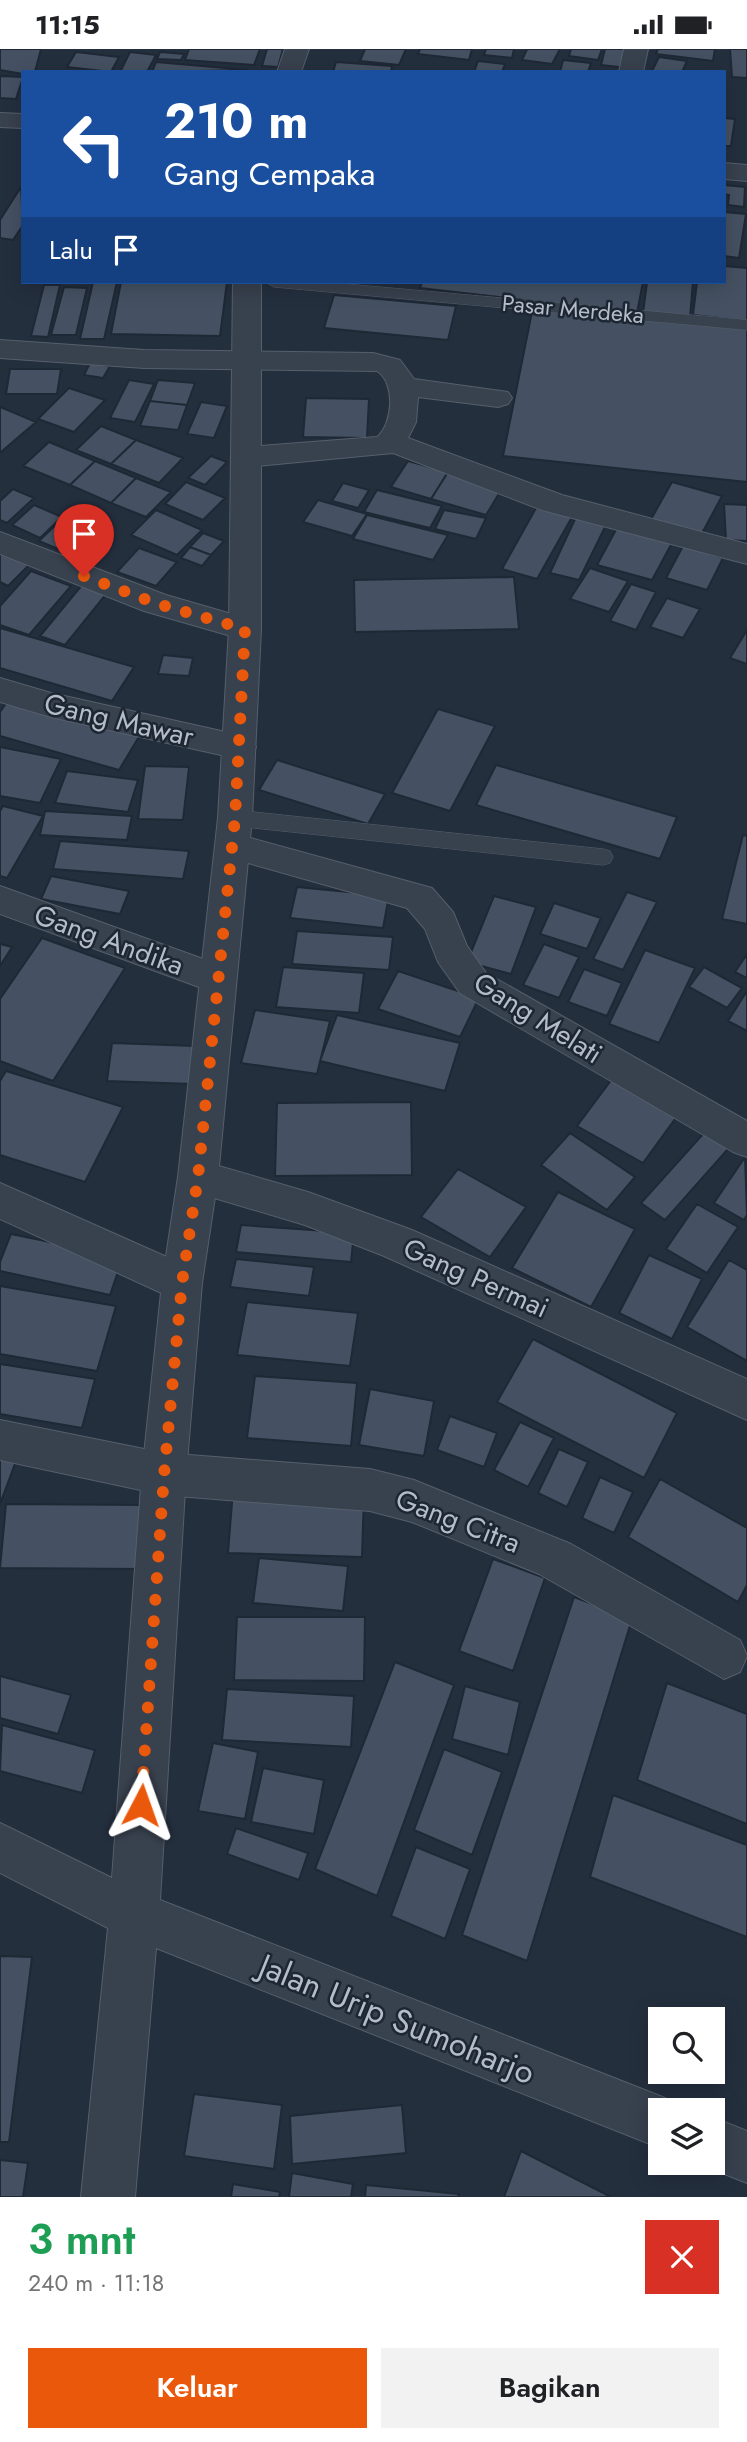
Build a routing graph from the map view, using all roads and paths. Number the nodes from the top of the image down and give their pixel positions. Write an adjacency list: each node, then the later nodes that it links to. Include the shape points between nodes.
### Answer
1 (297, 49): 3 (street)
2 (636, 49): 4 (street)
3 (290, 70)
4 (631, 70)
5 (0, 120): 6 (street)
6 (21, 121)
7 (726, 171): 8 (street)
8 (747, 173)
9 (247, 284): 13 (street)
10 (296, 284): 11 (lane, Pasar Merdeka)
11 (747, 325)
12 (0, 349): 13 (street)
13 (244, 361): 14 (street, via 373,362 393,368); 17 (street)
14 (402, 386): 15 (street); 16 (street, via 402,426)
15 (498, 398)
16 (391, 442): 17 (street); 19 (street, via 563,507)
17 (246, 457): 20 (street)
18 (0, 542): 20 (street, via 155,603)
19 (747, 554)
20 (245, 629): 22 (street)
21 (0, 690): 22 (street, Gang Mawar)
22 (239, 747): 23 (street)
23 (234, 832): 24 (lane); 26 (street); 27 (street, Gang Melati, via 419,898 440,922 452,953 473,983)
24 (603, 857)
25 (0, 900): 26 (street, Gang Andika)
26 (218, 979): 28 (street)
27 (740, 1125)
28 (198, 1177): 30 (street); 31 (street, Gang Permai, via 308,1209 398,1243)
29 (0, 1201): 30 (street)
30 (182, 1283): 33 (street)
31 (747, 1400)
32 (0, 1440): 33 (street, Gang Citra)
33 (164, 1475): 34 (street, Gang Citra, via 370,1490 414,1501 555,1559); 36 (street)
34 (724, 1656)
35 (0, 1847): 36 (street, Jalan Urip Sumoharjo)
36 (134, 1915): 37 (street, Jalan Urip Sumoharjo); 40 (street)
37 (648, 2117)
38 (725, 2148): 39 (street)
39 (747, 2157)
40 (108, 2197)

